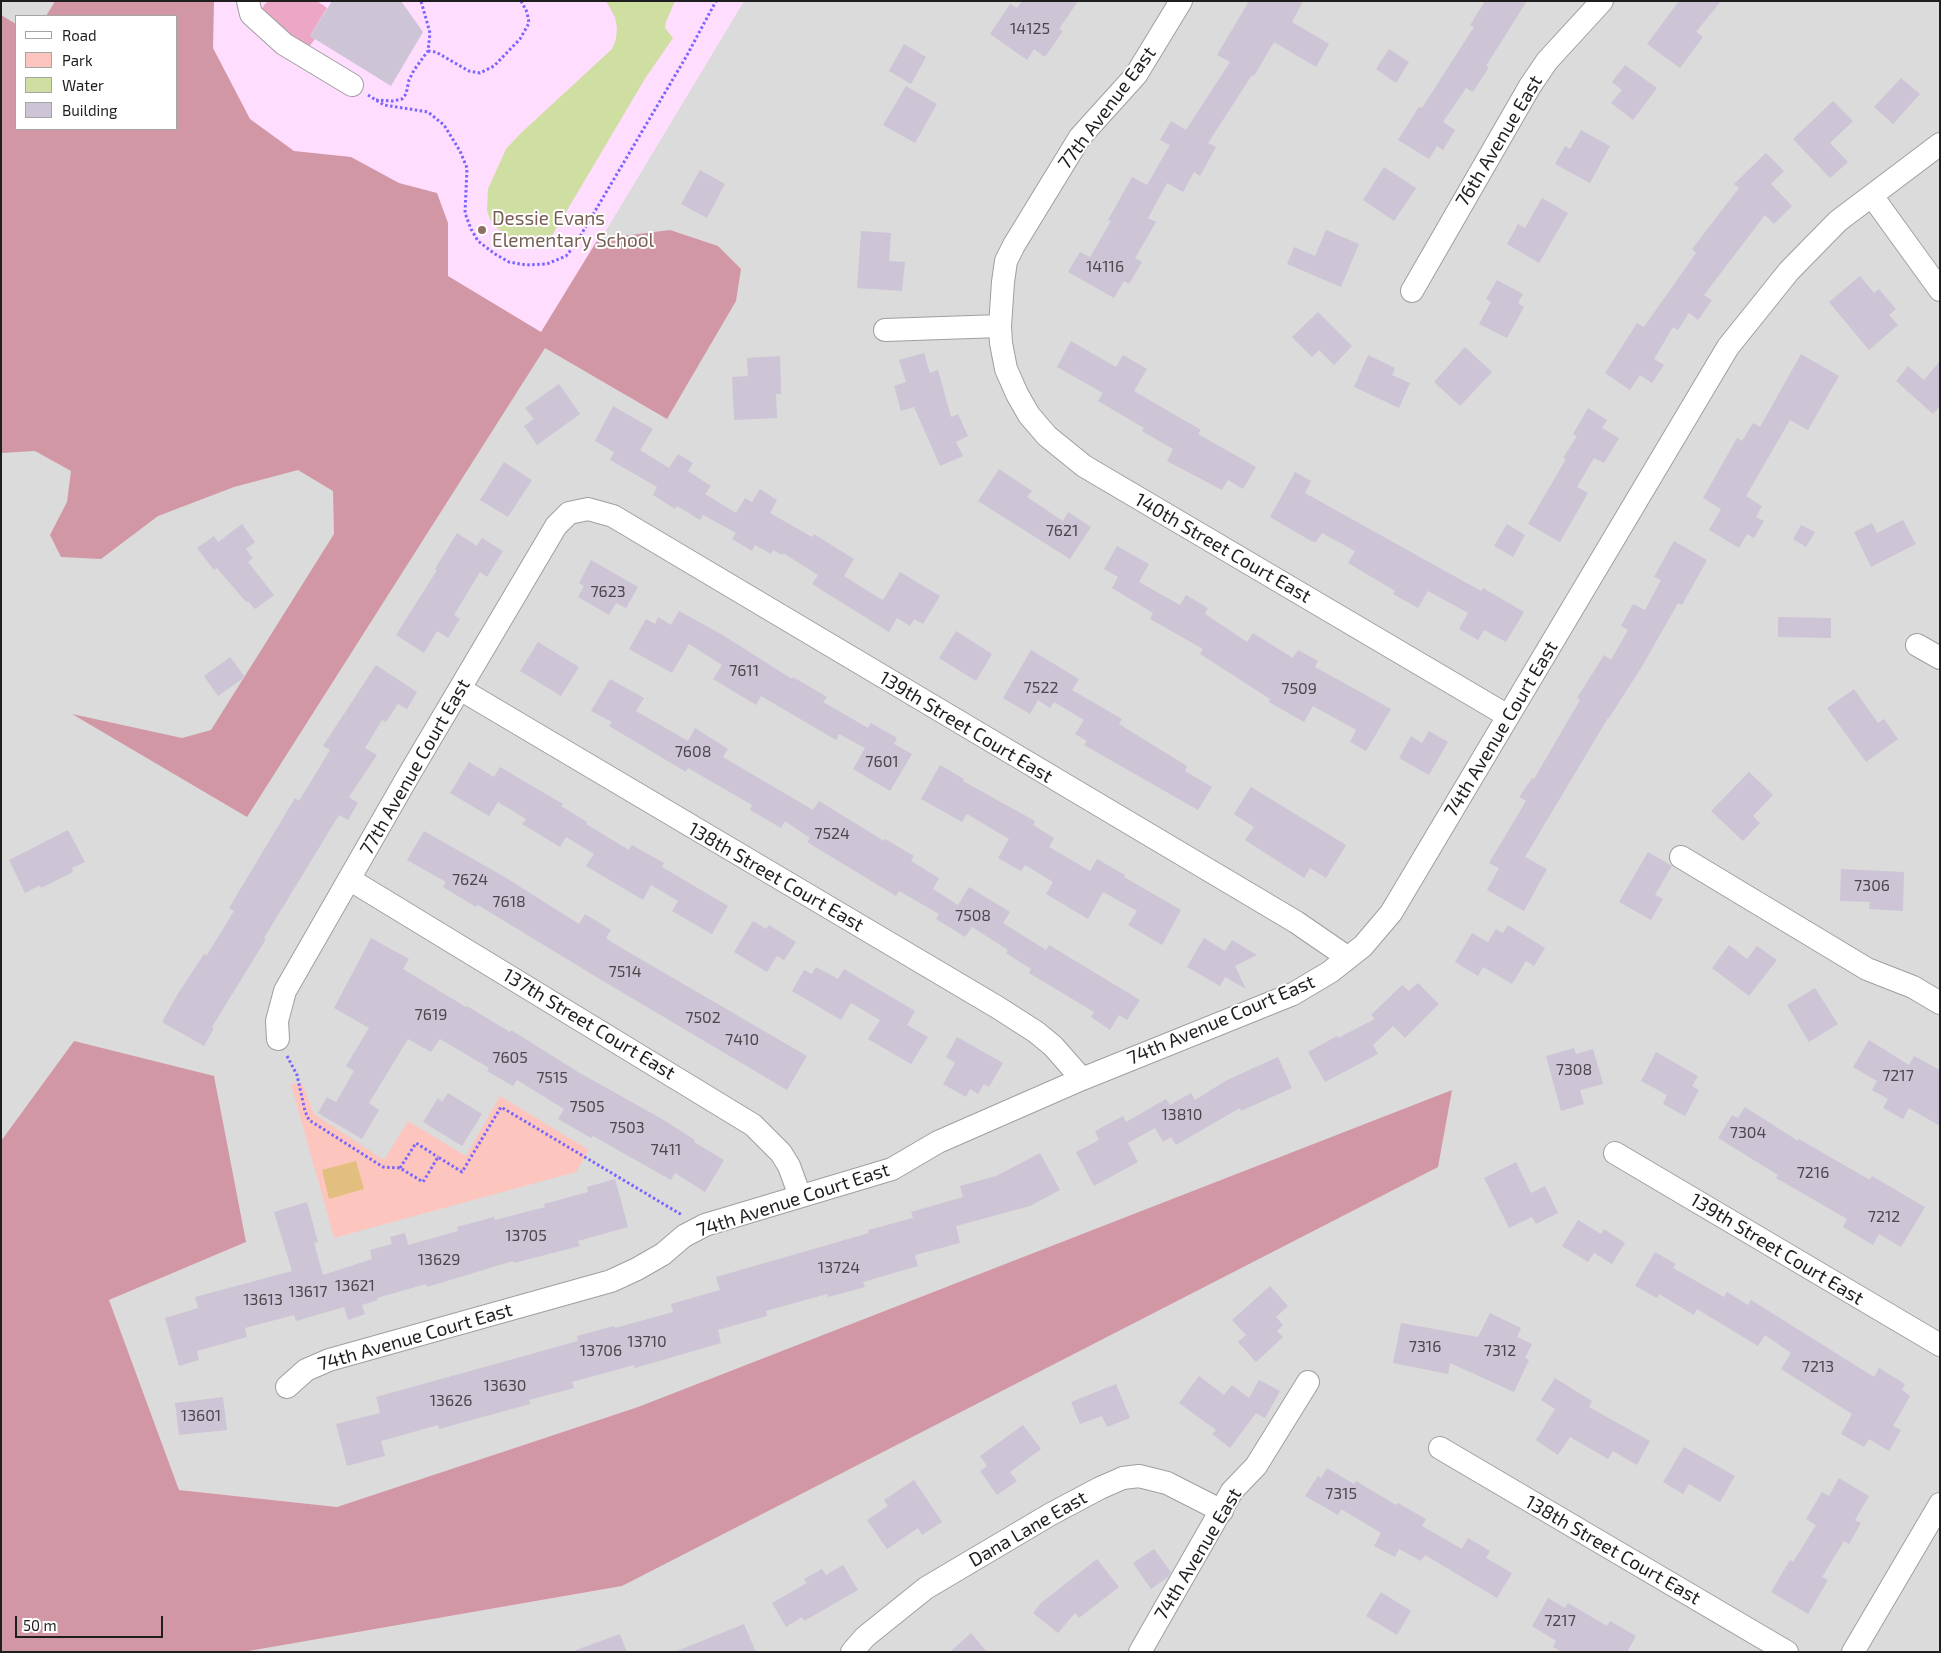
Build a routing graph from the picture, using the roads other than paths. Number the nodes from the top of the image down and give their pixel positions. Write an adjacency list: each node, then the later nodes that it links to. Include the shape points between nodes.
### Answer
1 (248, 1): 4 (street, via 251,14 284,44)
2 (1182, 1): 9 (street, 77th Avenue East, via 1136,76 1080,137 1014,245 1006,261)
3 (1602, 1): 8 (street, 76th Avenue East, via 1547,61 1530,86)
4 (352, 86)
5 (1940, 144): 6 (street, 74th Avenue Court East)
6 (1872, 196): 7 (street); 15 (street, 74th Avenue Court East, via 1814,244 1728,347)
7 (1940, 290)
8 (1412, 291)
9 (1000, 326): 10 (street); 15 (street, 140th Street Court East, via 1006,369 1029,415 1047,436 1084,466)
10 (885, 330)
11 (579, 510): 14 (street, 77th Avenue Court East, via 569,513 556,526); 18 (street, 139th Street Court East, via 600,511 613,516 1296,922)
12 (1917, 645): 13 (street)
13 (1940, 658)
14 (460, 689): 17 (street, 77th Avenue Court East); 21 (street, 138th Street Court East, via 1036,1032)
15 (1508, 716): 18 (street, 74th Avenue Court East, via 1391,913 1363,946)
16 (1681, 857): 19 (street, via 1867,969)
17 (349, 879): 20 (street, 77th Avenue Court East, via 285,991 277,1020); 23 (street, 137th Street Court East, via 753,1124 781,1153)
18 (1347, 957): 21 (street, 74th Avenue Court East, via 1330,972 1294,994)
19 (1940, 1002)
20 (278, 1039)
21 (1082, 1079): 23 (street, 74th Avenue Court East, via 938,1142 892,1169)
22 (1615, 1153): 24 (street, 139th Street Court East)
23 (800, 1196): 26 (street, 74th Avenue Court East, via 702,1226 663,1254 612,1280 329,1360 306,1370)
24 (1940, 1345)
25 (1308, 1382): 29 (street, 74th Avenue East, via 1256,1466 1232,1491)
26 (287, 1386)
27 (1440, 1448): 32 (street, 138th Street Court East)
28 (1940, 1504): 33 (street)
29 (1222, 1511): 30 (street, Dana Lane East, via 1167,1483 1139,1476 1123,1478 1051,1514 926,1588 878,1626); 31 (street, 74th Avenue East)
30 (852, 1652)
31 (1140, 1652)
32 (1787, 1652)
33 (1853, 1652)

